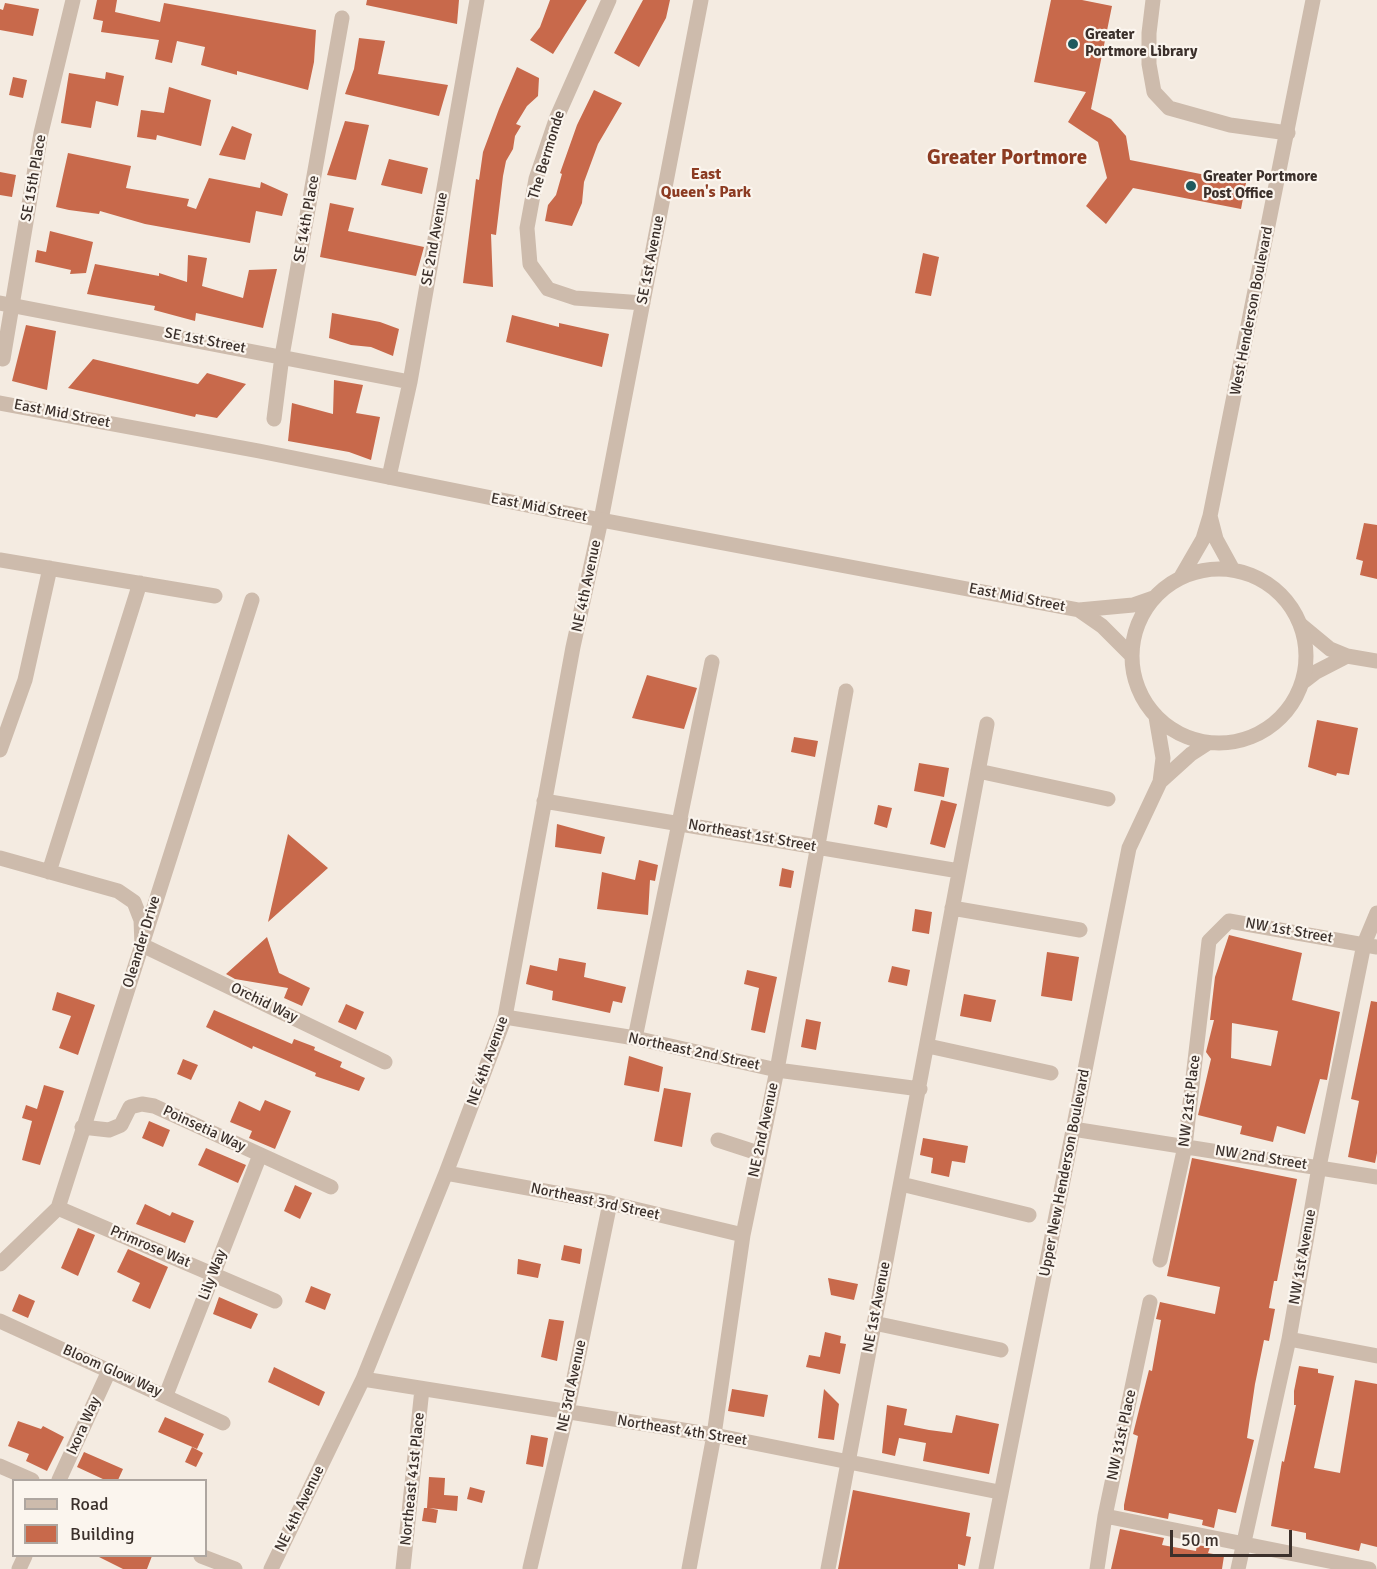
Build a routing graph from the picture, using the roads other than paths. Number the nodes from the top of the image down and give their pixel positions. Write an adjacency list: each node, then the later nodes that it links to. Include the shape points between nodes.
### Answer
1 (73, 0): 10 (street, SE 15th Place)
2 (477, 0): 13 (street, SE 2nd Avenue)
3 (609, 0): 9 (street, The Bermonde, via 557,117 536,179 527,228 530,264 548,289 575,298)
4 (701, 0): 9 (street, SE 1st Avenue)
5 (1153, 0): 8 (street, via 1149,64 1154,92 1169,108 1230,125)
6 (1313, 0): 8 (street, West Henderson Boulevard)
7 (342, 18): 11 (street, SE 14th Place)
8 (1288, 133): 17 (street, West Henderson Boulevard)
9 (643, 303): 18 (street, SE 1st Avenue)
10 (5, 304): 11 (street, SE 1st Street); 12 (street, SE 15th Place)
11 (282, 356): 13 (street, SE 1st Street); 15 (street, SE 14th Place)
12 (3, 359)
13 (410, 382): 16 (street, SE 2nd Avenue)
14 (0, 402): 16 (street, East Mid Street)
15 (274, 419)
16 (389, 477): 18 (street, East Mid Street)
17 (1210, 516): 21 (street, West Henderson Boulevard, via 1216,539); 22 (street, West Henderson Boulevard, via 1203,538)
18 (601, 520): 27 (street, East Mid Street); 42 (street, NE 4th Avenue)
19 (0, 560): 20 (street)
20 (50, 568): 23 (street); 38 (street, via 25,680)
21 (1233, 570): 22 (street, via 1205,569); 28 (street, via 1253,575 1273,587 1290,604)
22 (1181, 577): 25 (street)
23 (140, 583): 24 (street); 47 (street)
24 (215, 596)
25 (1153, 598): 27 (street, East Mid Street, via 1133,605); 29 (street, via 1141,615)
26 (252, 600): 52 (street, Oleander Drive)
27 (1079, 610): 29 (street, East Mid Street)
28 (1301, 625): 30 (street, via 1330,649); 33 (street, via 1306,644)
29 (1131, 655): 35 (street, via 1142,699)
30 (1347, 656): 32 (street); 33 (street)
31 (712, 662): 43 (street)
32 (1377, 662)
33 (1303, 682): 37 (street, via 1293,704 1263,732 1232,743)
34 (846, 691): 44 (street, NE 2nd Avenue)
35 (1156, 717): 37 (street, via 1171,729); 40 (street, Upper New Henderson Boulevard, via 1163,758)
36 (987, 724): 39 (street, NE 1st Avenue)
37 (1208, 743): 40 (street, Upper New Henderson Boulevard)
38 (0, 750)
39 (978, 771): 41 (street); 46 (street, NE 1st Avenue)
40 (1161, 782): 62 (street, Upper New Henderson Boulevard, via 1129,848)
41 (1108, 799)
42 (544, 801): 43 (street, Northeast 1st Street); 54 (street, NE 4th Avenue)
43 (679, 824): 44 (street, Northeast 1st Street); 55 (street)
44 (817, 847): 46 (street, Northeast 1st Street); 58 (street, NE 2nd Avenue)
45 (0, 858): 47 (street)
46 (959, 871): 48 (street, NE 1st Avenue)
47 (49, 872): 52 (street, via 118,891 134,902 141,920)
48 (952, 908): 50 (street); 56 (street, NE 1st Avenue)
49 (1377, 913): 53 (street, NW 1st Avenue)
50 (1080, 930)
51 (1209, 941): 53 (street, NW 1st Street, via 1229,921); 64 (street, NW 21st Place)
52 (142, 945): 57 (street, Orchid Way); 61 (street, Oleander Drive)
53 (1370, 946): 67 (street, NW 1st Avenue)
54 (505, 1017): 55 (street, Northeast 2nd Street); 68 (street, NE 4th Avenue)
55 (635, 1038): 58 (street, Northeast 2nd Street)
56 (928, 1046): 59 (street); 60 (street, NE 1st Avenue)
57 (385, 1062)
58 (777, 1070): 60 (street, Northeast 2nd Street); 65 (street, NE 2nd Avenue)
59 (1051, 1073)
60 (920, 1089): 70 (street, NE 1st Avenue)
61 (82, 1127): 66 (street, Poinsetia Way, via 109,1130 121,1125 130,1107 142,1104); 73 (street, Oleander Drive)
62 (1073, 1130): 64 (street, NW 2nd Street); 97 (street, Upper New Henderson Boulevard)
63 (718, 1140): 65 (street)
64 (1185, 1146): 67 (street, NW 2nd Street); 76 (street, NW 21st Place)
65 (758, 1154): 75 (street, NE 2nd Avenue)
66 (260, 1155): 71 (street, Poinsetia Way); 78 (street, Lily Way)
67 (1319, 1167): 69 (street, NW 2nd Street); 83 (street, NW 1st Avenue)
68 (447, 1173): 72 (street, Northeast 3rd Street); 87 (street, NE 4th Avenue)
69 (1377, 1177)
70 (901, 1184): 74 (street); 82 (street, NE 1st Avenue)
71 (332, 1187)
72 (610, 1203): 75 (street, Northeast 3rd Street); 90 (street, NE 3rd Avenue)
73 (58, 1208): 77 (street, Oleander Drive); 78 (street, Primrose Wat)
74 (1029, 1215)
75 (743, 1234): 92 (street, NE 2nd Avenue)
76 (1160, 1260)
77 (0, 1264)
78 (214, 1274): 79 (street, Primrose Wat); 89 (street, Lily Way)
79 (275, 1300)
80 (1150, 1302): 98 (street, NW 31st Place)
81 (0, 1321): 86 (street, Bloom Glow Way)
82 (874, 1323): 84 (street); 93 (street, NE 1st Avenue)
83 (1289, 1339): 85 (street); 99 (street, NW 1st Avenue)
84 (1001, 1350)
85 (1377, 1356)
86 (109, 1371): 89 (street, Bloom Glow Way); 96 (street, Ixora Way)
87 (363, 1379): 88 (street, Northeast 4th Street); 103 (street, NE 4th Avenue)
88 (422, 1389): 90 (street, Northeast 4th Street); 104 (street, Northeast 41st Place)
89 (166, 1395): 91 (street, Bloom Glow Way)
90 (567, 1412): 92 (street, Northeast 4th Street); 101 (street, NE 3rd Avenue)
91 (223, 1424)
92 (714, 1435): 93 (street, Northeast 4th Street); 105 (street, NE 2nd Avenue)
93 (847, 1461): 97 (street, Northeast 4th Street); 106 (street, NE 1st Avenue)
94 (0, 1466): 95 (street)
95 (30, 1479)
96 (59, 1479)
97 (999, 1492): 107 (street, Upper New Henderson Boulevard)
98 (1105, 1516): 99 (street); 108 (street, NW 31st Place)
99 (1243, 1544): 109 (street, NW 1st Avenue); 110 (street)
100 (204, 1557): 102 (street)
101 (530, 1568)
102 (235, 1569)
103 (271, 1569)
104 (404, 1569)
105 (689, 1569)
106 (828, 1569)
107 (986, 1569)
108 (1097, 1569)
109 (1238, 1569)
110 (1370, 1569)

